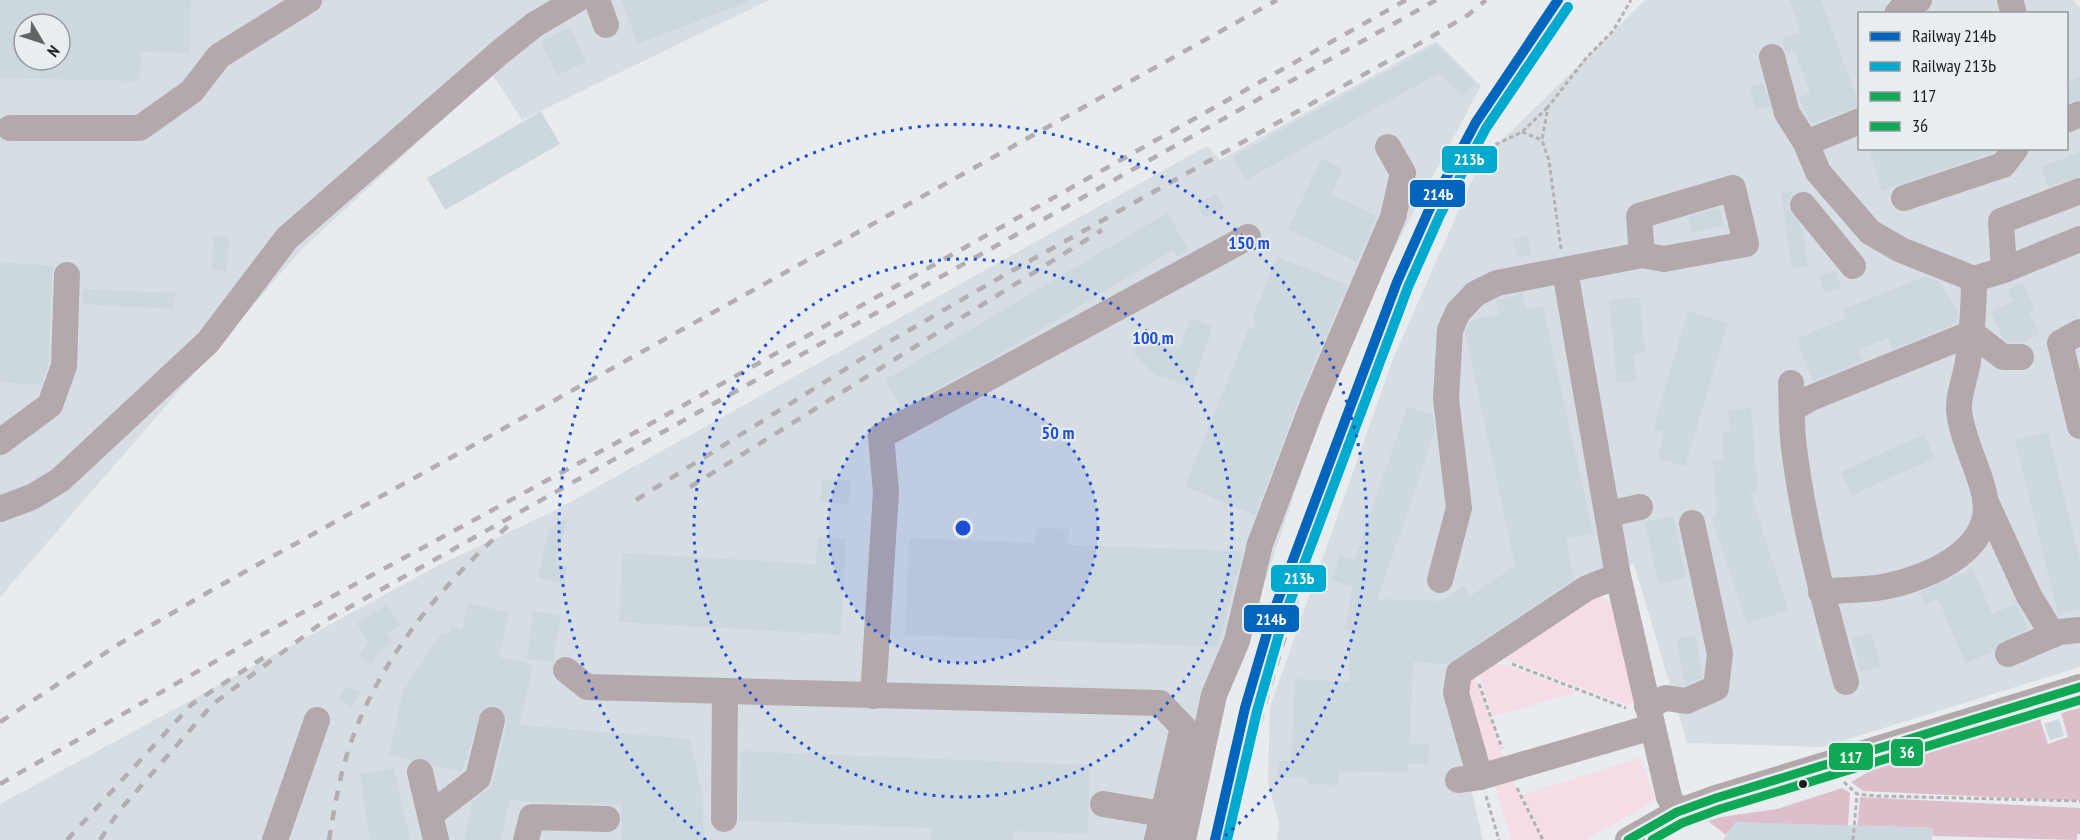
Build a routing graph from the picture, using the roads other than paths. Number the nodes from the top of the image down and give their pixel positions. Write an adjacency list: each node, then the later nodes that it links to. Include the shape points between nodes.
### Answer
1 (309, 0): 11 (street, via 219,56 192,91 140,128)
2 (576, 0): 35 (street, via 499,52 287,238 208,342 60,480 32,497)
3 (597, 0): 8 (street)
4 (1884, 0): 6 (street)
5 (1919, 0): 7 (street)
6 (1893, 12)
7 (1897, 12)
8 (606, 25)
9 (1772, 57): 12 (street, via 1787,113)
10 (1858, 122): 12 (street)
11 (10, 128)
12 (1806, 143): 18 (street, via 1818,172)
13 (1388, 147): 63 (street, via 1403,173 1393,217 1313,404 1260,544 1237,641 1214,695)
14 (2013, 150): 16 (street, via 2002,165)
15 (2080, 191): 22 (street, via 2001,221)
16 (1904, 198)
17 (1803, 205): 18 (street, via 1848,259)
18 (1870, 232): 25 (street, via 1901,250)
19 (1248, 237): 48 (street, via 881,436 886,492)
20 (2080, 239): 22 (street)
21 (1642, 255): 23 (street)
22 (2004, 270): 25 (street)
23 (1565, 271): 36 (street); 39 (street, via 1497,283 1475,294 1458,312 1450,330 1446,399 1459,508)
24 (67, 275): 32 (street, via 64,366 50,405)
25 (1974, 279): 27 (street)
26 (2080, 332): 31 (street, via 2060,343)
27 (1972, 333): 28 (street, via 2003,357); 30 (street); 33 (street, via 1959,408)
28 (2021, 357)
29 (1791, 383): 30 (street)
30 (1792, 409): 40 (street, via 1797,468)
31 (2080, 426)
32 (0, 442)
33 (1986, 500): 40 (street, via 1982,527 1960,556 1938,568 1878,588); 42 (street, via 2029,596)
34 (1640, 507): 36 (street)
35 (0, 509)
36 (1608, 514): 38 (street)
37 (1692, 523): 51 (street, via 1720,654 1716,688 1686,701 1666,699)
38 (1618, 576): 51 (street, via 1629,617); 51 (street, via 1587,588 1459,673 1456,693 1469,778 1510,768)
39 (1440, 580)
40 (1821, 592): 45 (street)
41 (2080, 630): 42 (street)
42 (2053, 635): 43 (street)
43 (2008, 654)
44 (566, 670): 47 (street, via 587,687)
45 (1846, 682)
46 (2080, 687): 54 (street)
47 (725, 692): 48 (street); 58 (street)
48 (873, 696): 55 (street, via 1160,703 1183,726)
49 (317, 720): 59 (street)
50 (492, 720): 56 (street, via 478,778)
51 (1646, 721): 54 (street)
52 (420, 772): 56 (street)
53 (1103, 804): 55 (street)
54 (1677, 813): 64 (street)
55 (1162, 814): 62 (street)
56 (430, 815): 60 (street)
57 (607, 819): 61 (street, via 532,817)
58 (724, 819)
59 (276, 840)
60 (436, 840)
61 (526, 840)
62 (1156, 840)
63 (1183, 840)
64 (1628, 840)

